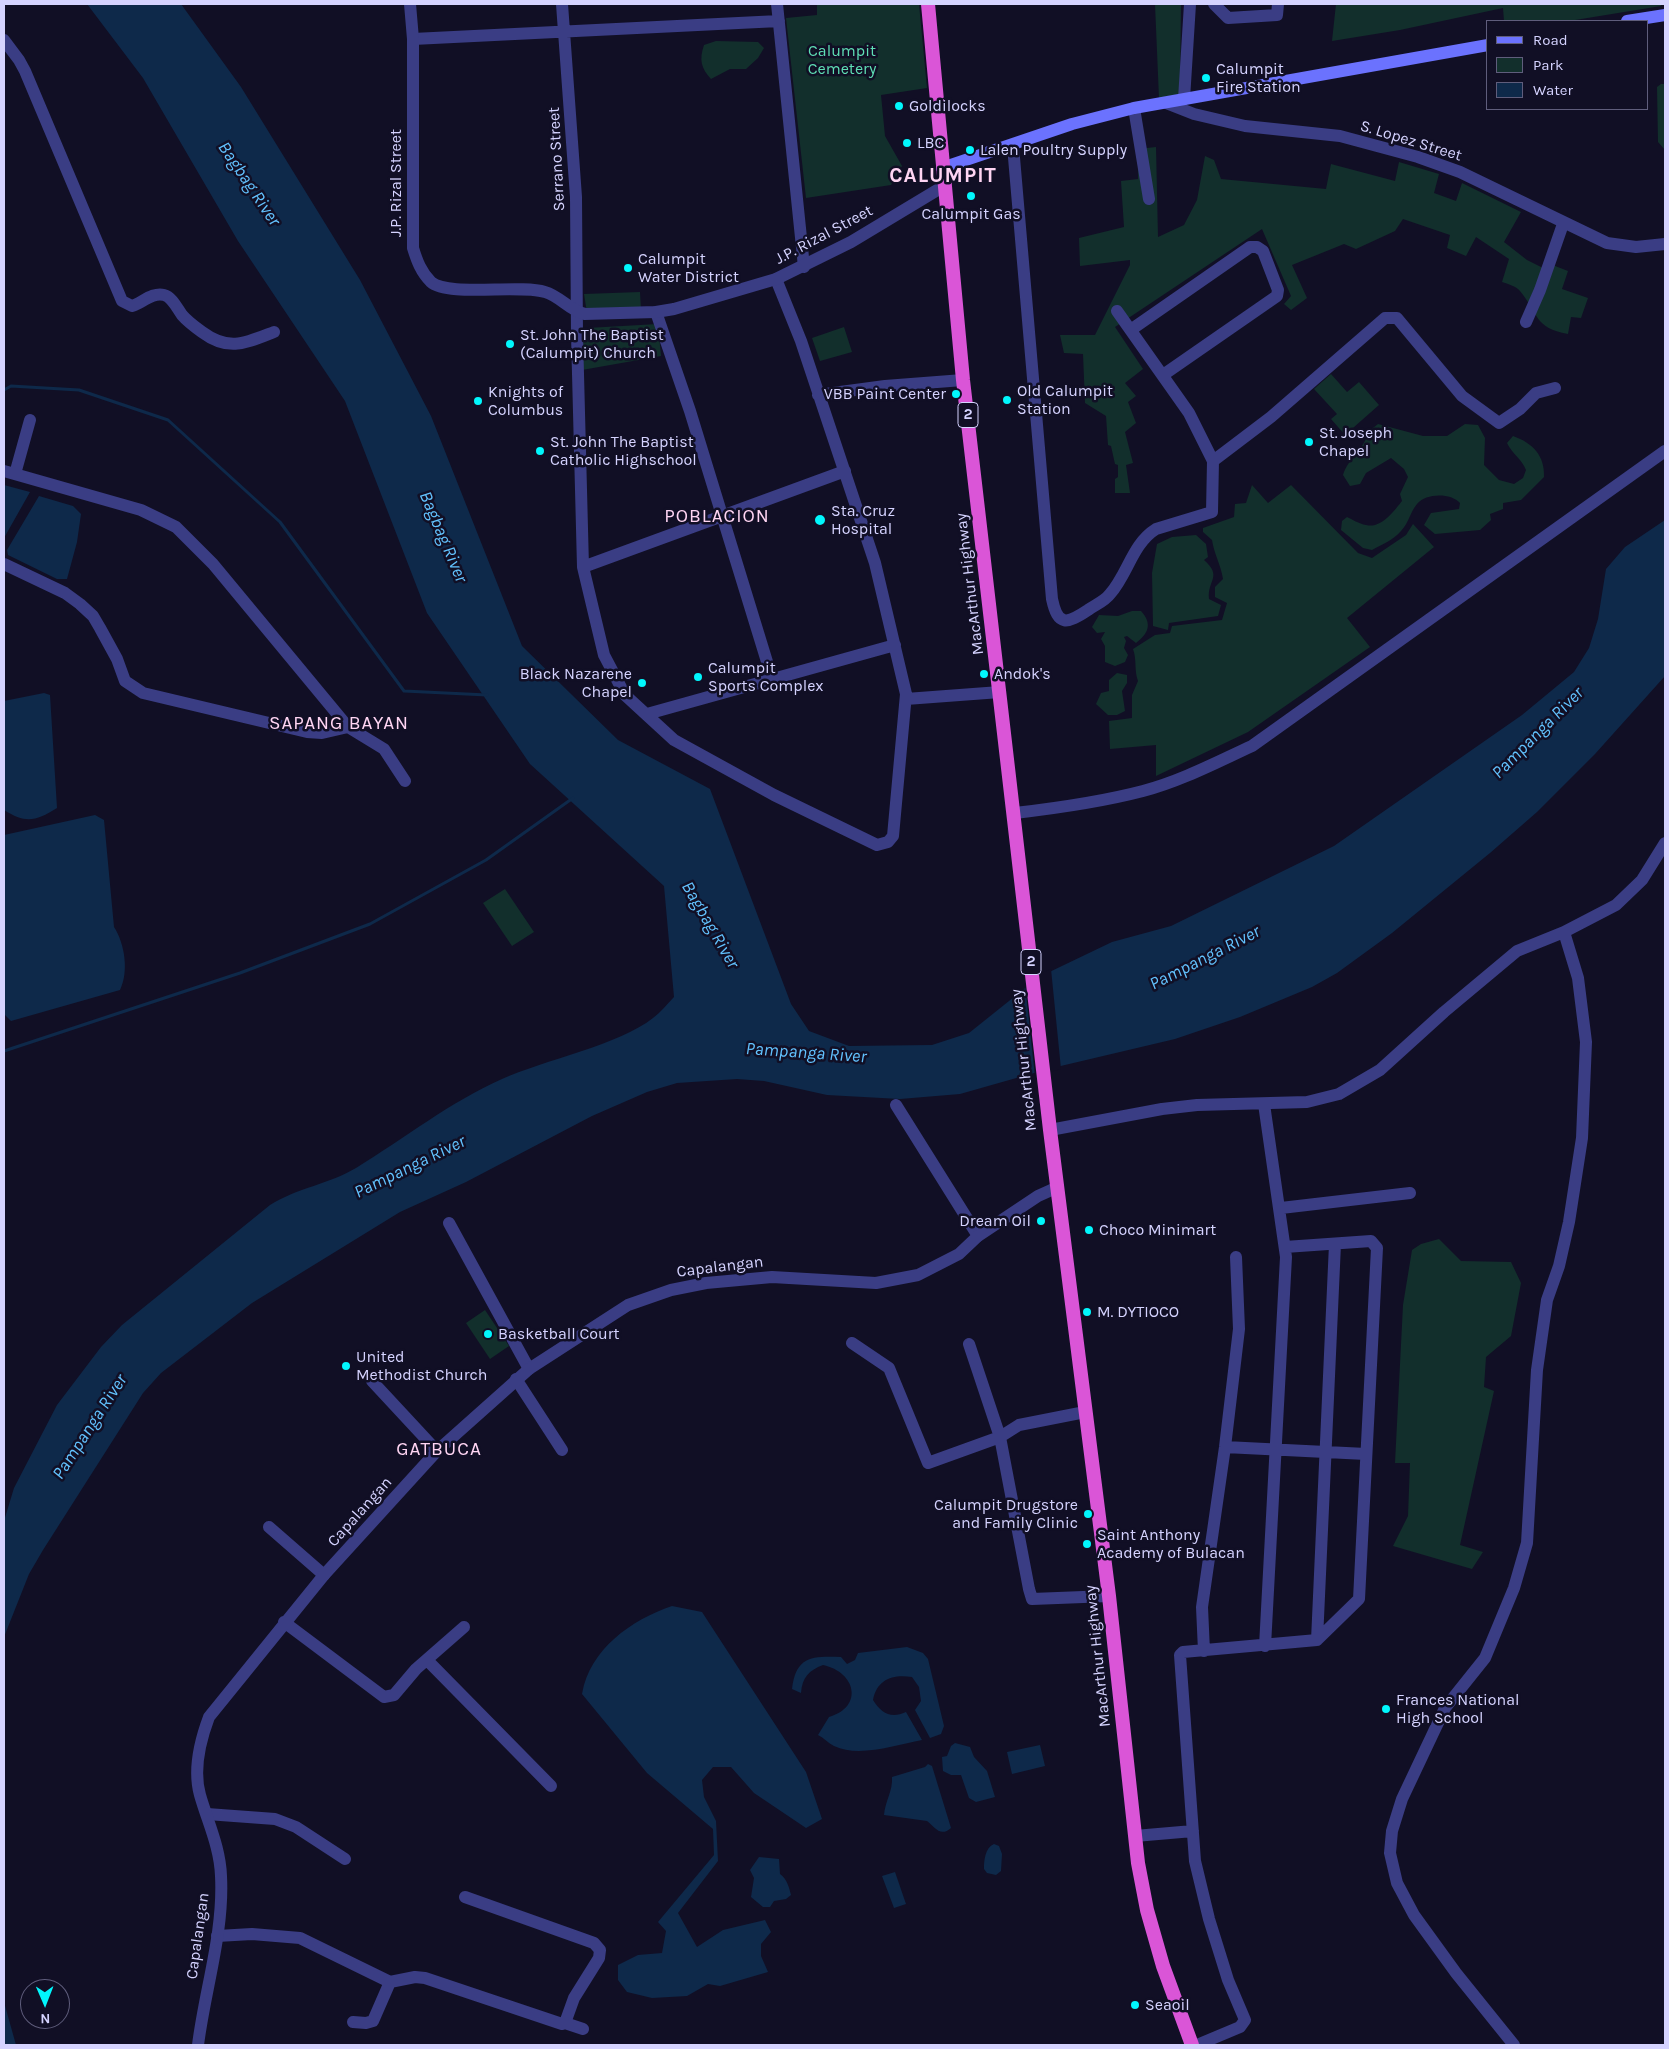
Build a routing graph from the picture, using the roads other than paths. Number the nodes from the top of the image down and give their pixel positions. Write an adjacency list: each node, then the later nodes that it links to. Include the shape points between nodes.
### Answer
1 (410, 4): 12 (street, J.P. Rizal Street)
2 (562, 4): 11 (street, Serrano Street)
3 (777, 4): 10 (street)
4 (928, 4): 19 (highway, MacArthur Highway / 2)
5 (1190, 4): 15 (street)
6 (1214, 4): 7 (street, via 1228,18 1277,15)
7 (1278, 4)
8 (1665, 15): 9 (main road)
9 (1633, 20)
10 (779, 21): 11 (street); 24 (street)
11 (566, 30): 12 (street); 27 (street, Serrano Street, via 576,197)
12 (413, 39): 27 (street, J.P. Rizal Street, via 413,248 420,269 433,283 450,289 526,288 547,292)
13 (4, 40): 31 (street, via 25,71 122,301 132,306 152,296 164,295 170,298 187,321 222,344 240,344)
14 (1486, 45): 15 (main road)
15 (1184, 99): 16 (main road)
16 (1166, 103): 17 (main road); 22 (street, S. Lopez Street, via 1194,114 1245,126 1340,136 1418,156 1460,172)
17 (1134, 108): 18 (main road, via 1072,124); 21 (street)
18 (1013, 146): 19 (main road); 38 (street, via 1051,589 1054,610 1060,619 1066,622 1074,620 1108,597 1149,533 1212,512)
19 (942, 168): 20 (highway, MacArthur Highway / 2)
20 (944, 186): 24 (street, J.P. Rizal Street); 33 (highway, MacArthur Highway / 2)
21 (1149, 199)
22 (1563, 224): 23 (street, S. Lopez Street, via 1607,243 1636,247); 29 (street)
23 (1665, 244)
24 (804, 267): 25 (street, J.P. Rizal Street)
25 (776, 279): 28 (street, J.P. Rizal Street); 35 (street)
26 (1117, 310): 30 (street)
27 (577, 312): 28 (street, J.P. Rizal Street); 43 (street, Serrano Street)
28 (656, 312): 41 (street)
29 (1526, 322)
30 (1132, 328): 32 (street); 32 (street, via 1250,247 1263,251 1278,290 1277,296)
31 (274, 332)
32 (1163, 374): 38 (street, via 1189,413)
33 (963, 380): 35 (street); 46 (highway, MacArthur Highway / 2)
34 (1555, 388): 38 (street, via 1536,393 1520,409 1499,422 1462,396 1397,318 1385,318 1271,417)
35 (818, 395): 40 (street)
36 (30, 420): 39 (street)
37 (1665, 451): 51 (street, via 1252,746 1144,791)
38 (1213, 461)
39 (9, 472): 49 (street, via 142,510 176,527 212,564)
40 (845, 472): 41 (street); 44 (street, via 875,563)
41 (722, 517): 43 (street); 45 (street)
42 (4, 564): 49 (street, via 65,593 93,616 117,659 125,681 143,693 307,732 322,733)
43 (583, 567): 48 (street, Serrano Street, via 604,655 625,695)
44 (895, 645): 45 (street); 47 (street)
45 (772, 678): 48 (street)
46 (1000, 692): 47 (street); 51 (highway, MacArthur Highway / 2)
47 (906, 699): 48 (street, Serrano Street, via 893,836 888,842 876,845 774,795 674,740)
48 (647, 714)
49 (348, 727): 50 (street, via 384,749)
50 (405, 781)
51 (1015, 819): 56 (highway, MacArthur Highway / 2)
52 (1665, 843): 53 (street, via 1642,880 1616,905)
53 (1564, 932): 54 (street, via 1517,951 1380,1070 1339,1094 1307,1102); 101 (street, via 1578,978 1586,1042 1582,1138 1569,1222 1547,1300 1537,1370 1527,1543 1514,1588 1485,1658 1445,1708 1402,1798 1392,1831 1390,1853 1397,1883 1414,1915)
54 (1264, 1104): 56 (street, via 1171,1108); 59 (street)
55 (896, 1105): 61 (street)
56 (1050, 1130): 57 (highway, MacArthur Highway / 2)
57 (1058, 1187): 61 (street, Capalangan, via 1038,1196); 70 (highway, MacArthur Highway / 2)
58 (1410, 1192): 59 (street)
59 (1280, 1208): 63 (street)
60 (449, 1223): 67 (street)
61 (978, 1236): 67 (street, Capalangan, via 959,1254 918,1275 876,1283 772,1277 670,1290 628,1305)
62 (1335, 1244): 63 (street); 76 (street); 77 (street, via 1371,1241 1376,1248)
63 (1286, 1247): 74 (street)
64 (1236, 1257): 72 (street, via 1239,1329)
65 (852, 1342): 71 (street, via 888,1368 928,1463)
66 (968, 1344): 71 (street)
67 (529, 1369): 68 (street, Capalangan)
68 (516, 1379): 73 (street); 75 (street, Capalangan)
69 (372, 1381): 75 (street)
70 (1085, 1412): 71 (street, via 1019,1425); 80 (highway, MacArthur Highway / 2)
71 (1000, 1437): 80 (street, via 1032,1599)
72 (1225, 1447): 74 (street); 85 (street, via 1202,1607)
73 (562, 1450)
74 (1276, 1450): 76 (street); 84 (street)
75 (437, 1451): 79 (street, Capalangan)
76 (1324, 1454): 77 (street); 83 (street)
77 (1366, 1454): 83 (street, via 1359,1599)
78 (268, 1527): 79 (street)
79 (324, 1575): 81 (street, Capalangan)
80 (1109, 1596): 90 (highway, MacArthur Highway / 2)
81 (284, 1622): 86 (street, via 384,1697 394,1695); 88 (street, Capalangan, via 209,1717 201,1739 198,1779)
82 (464, 1627): 86 (street)
83 (1317, 1640): 84 (street)
84 (1265, 1646): 85 (street)
85 (1204, 1651): 89 (street, via 1180,1655)
86 (427, 1660): 87 (street)
87 (551, 1786)
88 (207, 1814): 91 (street, via 275,1819 296,1827); 93 (street, Capalangan, via 216,1839 221,1874)
89 (1193, 1831): 90 (street); 100 (street, via 1195,1861 1209,1919 1245,2023)
90 (1135, 1836): 99 (highway, MacArthur Highway / 2, via 1138,1863 1162,1966)
91 (345, 1859)
92 (465, 1897): 96 (street, via 594,1943 600,1950 599,1958 574,1998)
93 (217, 1936): 94 (street, via 271,1934 300,1938); 98 (street, Capalangan)
94 (390, 1982): 95 (street, via 373,2021); 96 (street, via 425,1978)
95 (352, 2022)
96 (565, 2023): 97 (street)
97 (583, 2029)
98 (198, 2045)
99 (1192, 2045)
100 (1197, 2045)
101 (1514, 2045)

